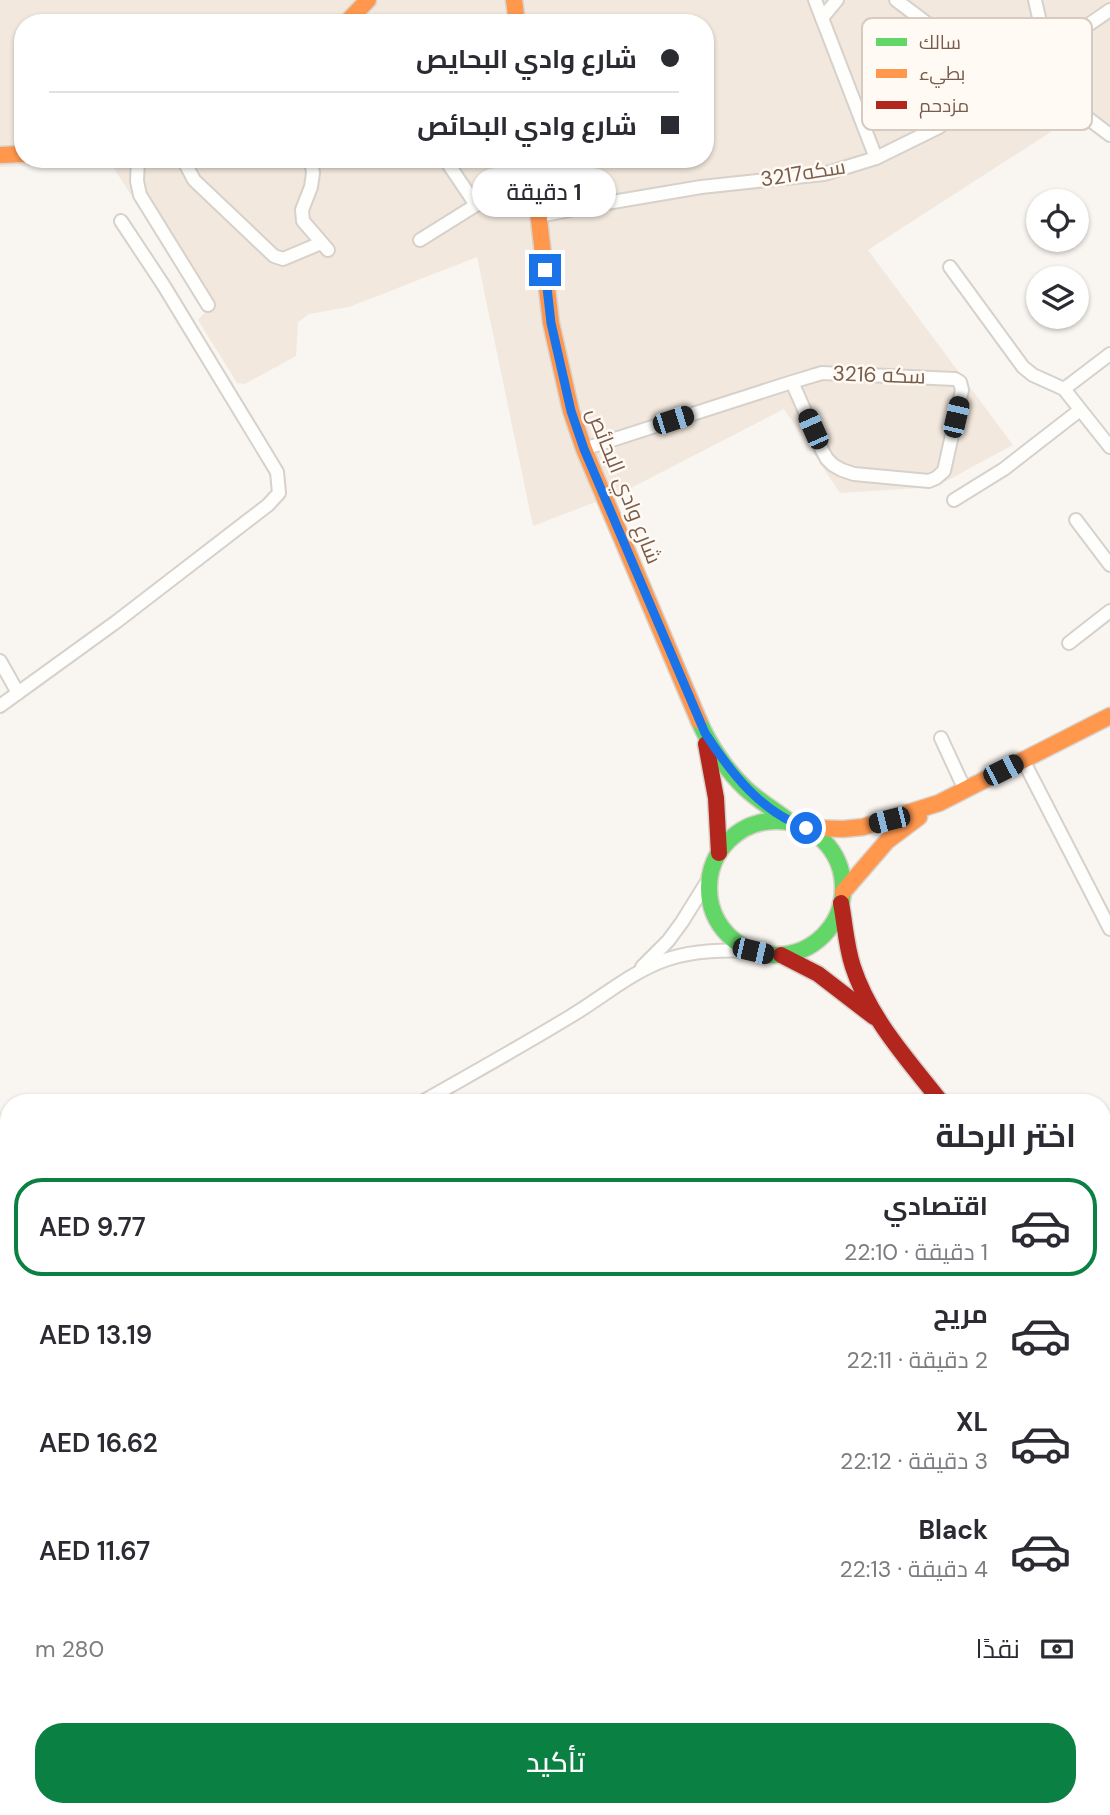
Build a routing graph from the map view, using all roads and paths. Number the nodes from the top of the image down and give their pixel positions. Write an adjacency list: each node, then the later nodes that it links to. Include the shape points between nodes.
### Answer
1 (815, 0): 8 (street)
2 (836, 0): 8 (street)
3 (896, 0): 9 (street)
4 (1035, 0): 10 (street)
5 (366, 1): 7 (street)
6 (1110, 10): 11 (street, سكه3217)
7 (354, 14)
8 (822, 18): 13 (street)
9 (920, 18)
10 (1039, 18)
11 (1092, 22)
12 (1092, 121): 16 (street)
13 (862, 122)
14 (865, 130): 17 (street)
15 (933, 130): 17 (street, سكه3217)
16 (1110, 135)
17 (876, 158): 25 (street, سكه3217, via 824,174 701,187)
18 (138, 168): 29 (street, via 140,195)
19 (188, 168): 20 (street, via 194,180 282,259 325,247 303,221)
20 (312, 168)
21 (451, 168): 24 (street)
22 (533, 168): 23 (street, شارع وادي البحائص)
23 (536, 194): 24 (street); 25 (street, شارع وادي البحائص)
24 (476, 205): 27 (street)
25 (538, 216): 35 (street, شارع وادي البحائص, via 551,323)
26 (121, 221): 42 (street, via 277,472 279,493)
27 (420, 240)
28 (950, 267): 32 (street, via 1023,367)
29 (208, 305)
30 (1110, 354): 32 (street)
31 (792, 382): 31 (street, سكه 3216, via 822,373 955,379 962,390 944,471 929,481 842,470 827,460); 35 (street, سكه 3216)
32 (1064, 389): 33 (street)
33 (1080, 410): 34 (street); 36 (street, via 1004,469)
34 (1110, 447)
35 (584, 449): 45 (street, شارع وادي البحائص)
36 (954, 499)
37 (1076, 520): 38 (street)
38 (1110, 565)
39 (1110, 611): 40 (street)
40 (1069, 643)
41 (0, 661): 42 (street)
42 (18, 693): 43 (street)
43 (0, 706)
44 (1110, 716): 47 (street)
45 (705, 733): 50 (street, via 746,789); 51 (street, via 717,799)
46 (941, 738): 48 (street)
47 (1023, 760): 48 (street); 54 (street)
48 (965, 790): 49 (street)
49 (939, 803): 50 (street, via 863,827); 53 (street, via 893,836)
50 (798, 825): 51 (street, via 758,823 742,830); 53 (street, via 834,854)
51 (719, 853): 52 (street)
52 (710, 877): 55 (street, via 709,892 718,922 733,940); 57 (street, via 682,922)
53 (842, 897): 56 (street, via 836,917 820,939); 58 (street, via 853,966)
54 (1110, 929)
55 (753, 951): 56 (street); 57 (street, via 685,955)
56 (781, 955): 58 (street, via 818,974)
57 (637, 973): 59 (street)
58 (879, 1021): 60 (street)
59 (436, 1094)
60 (935, 1094)

